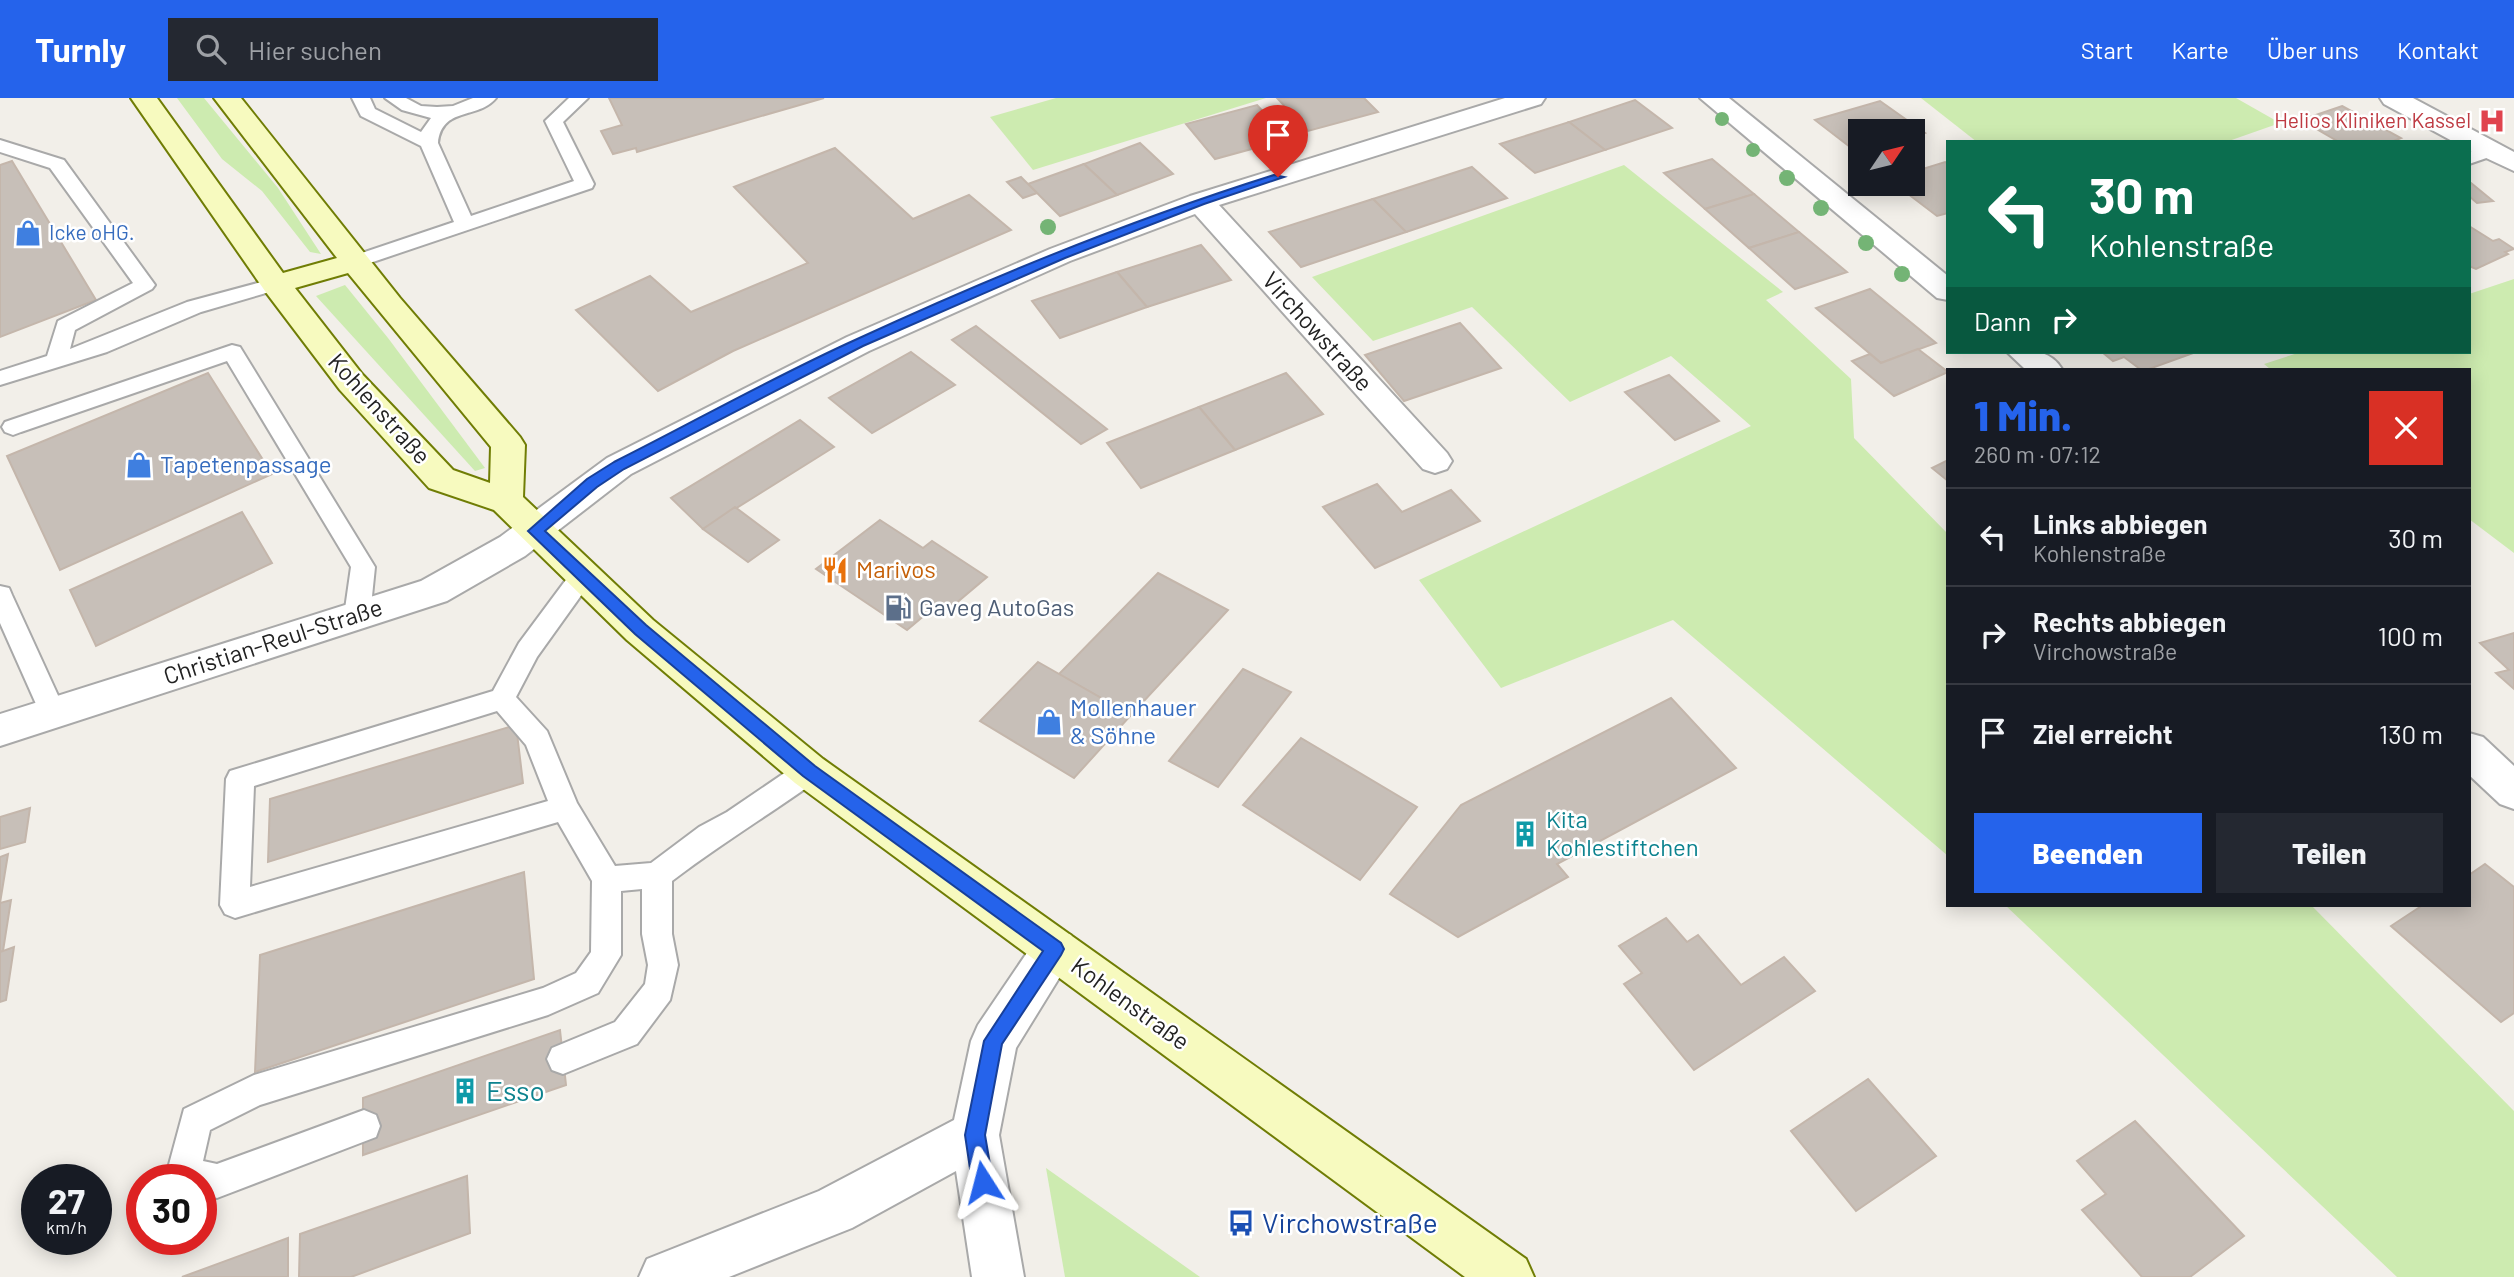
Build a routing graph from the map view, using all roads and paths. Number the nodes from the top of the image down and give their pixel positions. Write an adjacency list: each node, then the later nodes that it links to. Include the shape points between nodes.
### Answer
1 (144, 98): 19 (main road, Kohlenstraße)
2 (226, 98): 18 (main road)
3 (361, 98): 12 (lane, via 367,112)
4 (394, 98): 10 (lane, via 415,112)
5 (487, 98): 10 (lane)
6 (579, 98): 17 (lane, via 554,121 585,184)
7 (1532, 98): 16 (street)
8 (1713, 98): 20 (street)
9 (2393, 98): 11 (street)
10 (458, 110): 12 (lane, via 438,118 428,133)
11 (2463, 140)
12 (429, 144): 17 (lane)
13 (2471, 145): 15 (street)
14 (0, 146): 22 (lane, via 57,164 145,285 65,326)
15 (2491, 157)
16 (1200, 202): 26 (street, Virchowstraße); 28 (street, via 1060,256 858,344 619,466)
17 (466, 226): 18 (lane)
18 (354, 262): 19 (main road); 27 (main road, via 508,444)
19 (275, 284): 22 (lane, via 194,307); 27 (main road, Kohlenstraße, via 351,382 441,479)
20 (1946, 289)
21 (2026, 354): 23 (street)
22 (57, 360): 24 (lane)
23 (2045, 368)
24 (0, 378)
25 (13, 427): 31 (lane, via 232,352 363,567)
26 (1435, 461)
27 (506, 501): 28 (main road, Kohlenstraße)
28 (535, 531): 29 (main road, Kohlenstraße); 31 (street, Christian-Reul-Straße, via 434,590)
29 (583, 576): 32 (lane, via 528,650); 36 (main road, Kohlenstraße, via 640,630)
30 (0, 595): 33 (lane)
31 (357, 616): 33 (street, Christian-Reul-Straße)
32 (502, 699): 38 (lane, via 537,739); 38 (lane, via 240,779 235,905)
33 (53, 713): 34 (street, Christian-Reul-Straße)
34 (0, 730)
35 (2471, 751): 37 (street)
36 (809, 771): 39 (lane); 41 (main road, Kohlenstraße)
37 (2514, 792)
38 (565, 808): 40 (lane)
39 (657, 875): 40 (lane); 42 (lane, via 657,934 663,965 659,990 626,1033)
40 (607, 879): 43 (lane, via 606,956 587,983 548,1001 254,1091 196,1120 184,1172 217,1181)
41 (1055, 949): 44 (street, via 993,1041); 47 (main road, Kohlenstraße)
42 (563, 1059)
43 (364, 1126)
44 (975, 1135): 45 (street, via 834,1210); 46 (street)
45 (664, 1277)
46 (998, 1277)
47 (1508, 1277)

